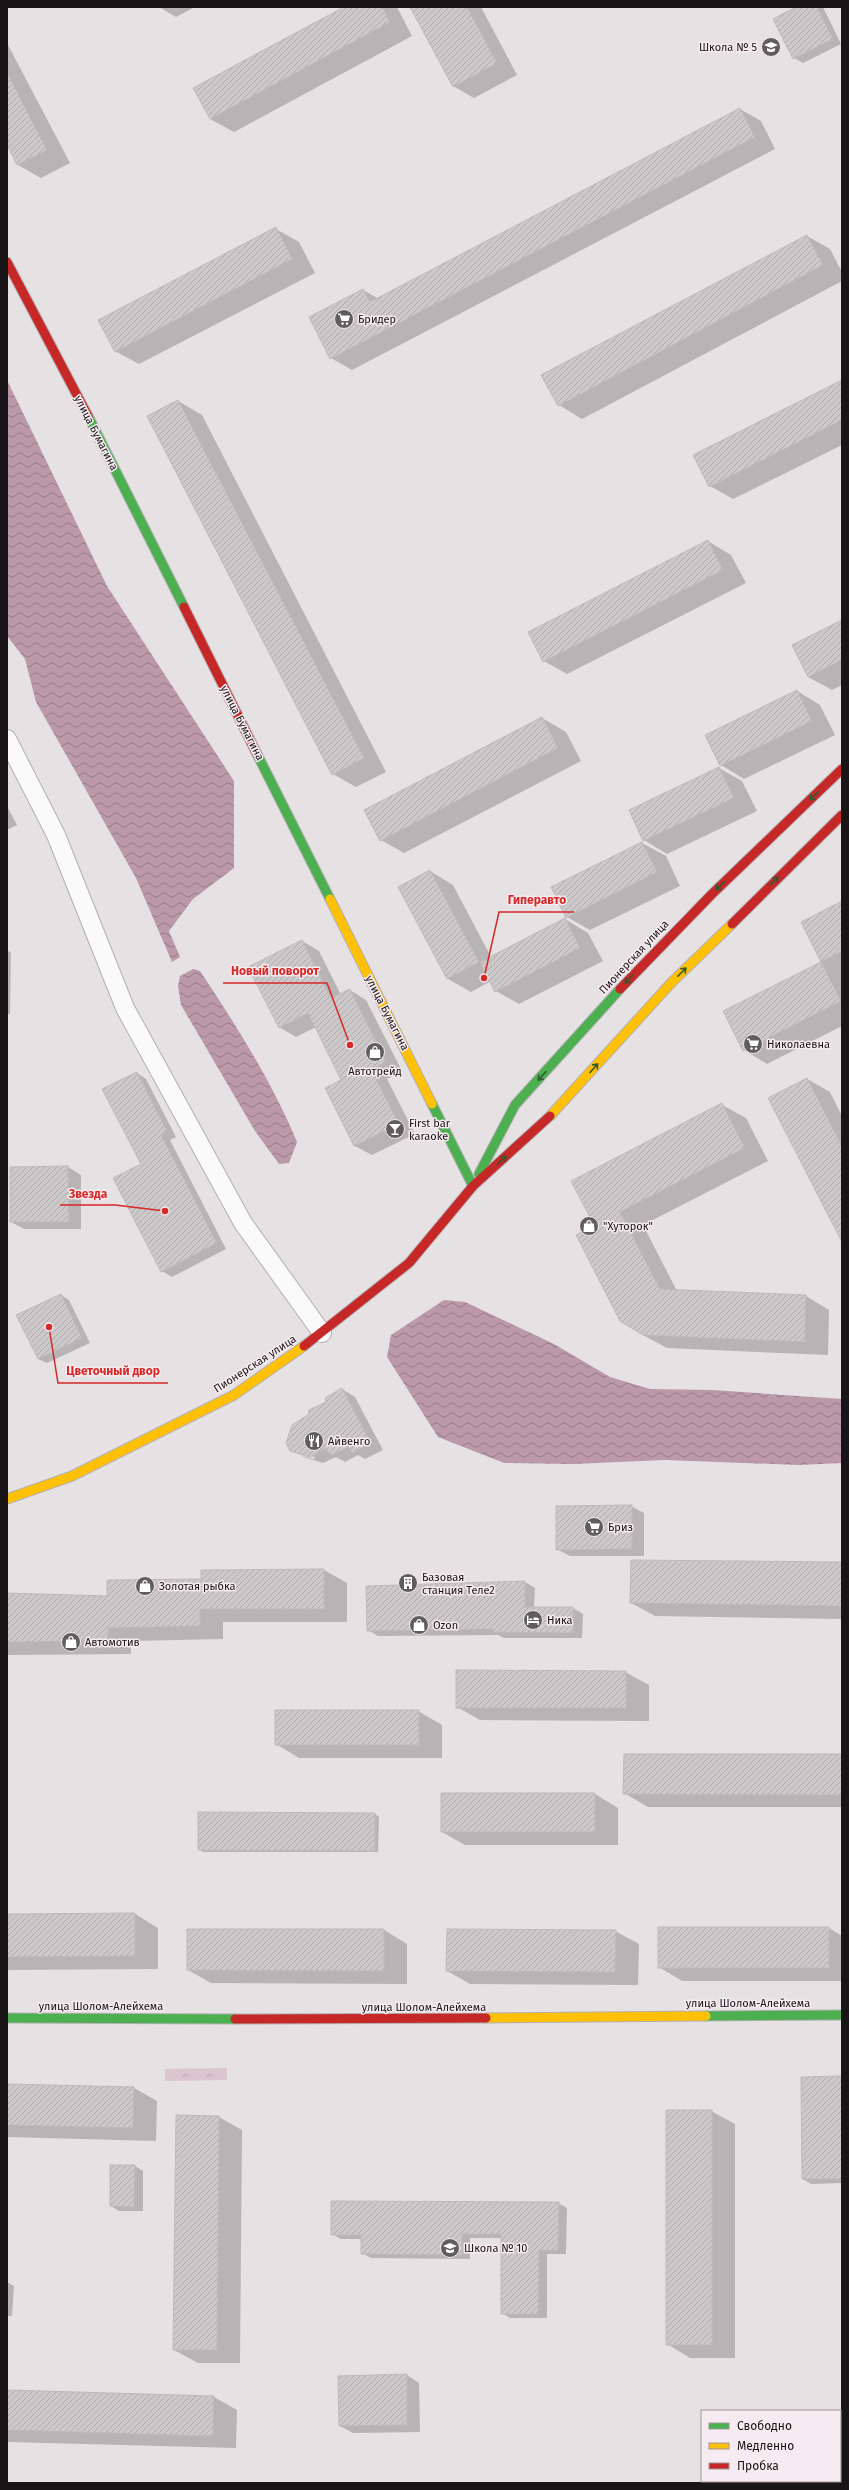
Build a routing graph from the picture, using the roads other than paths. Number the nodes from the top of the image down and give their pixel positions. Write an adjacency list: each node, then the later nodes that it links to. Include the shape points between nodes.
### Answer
1 (7, 262): 5 (main road, улица Бумагина, via 78,395)
2 (7, 739): 6 (street, via 56,835 125,1008 243,1223)
3 (842, 769): 5 (main road, Пионерская улица, one-way to 5, via 639,967 520,1100)
4 (842, 815): 5 (main road, Пионерская улица, one-way to 4, via 541,1126 672,982)
5 (473, 1186): 6 (main road, Пионерская улица, via 409,1263)
6 (322, 1334): 7 (main road, Пионерская улица, via 220,1402 72,1476)
7 (7, 1499)
8 (842, 2015): 9 (main road, улица Шолом-Алейхема, via 415,2019)
9 (7, 2018)

